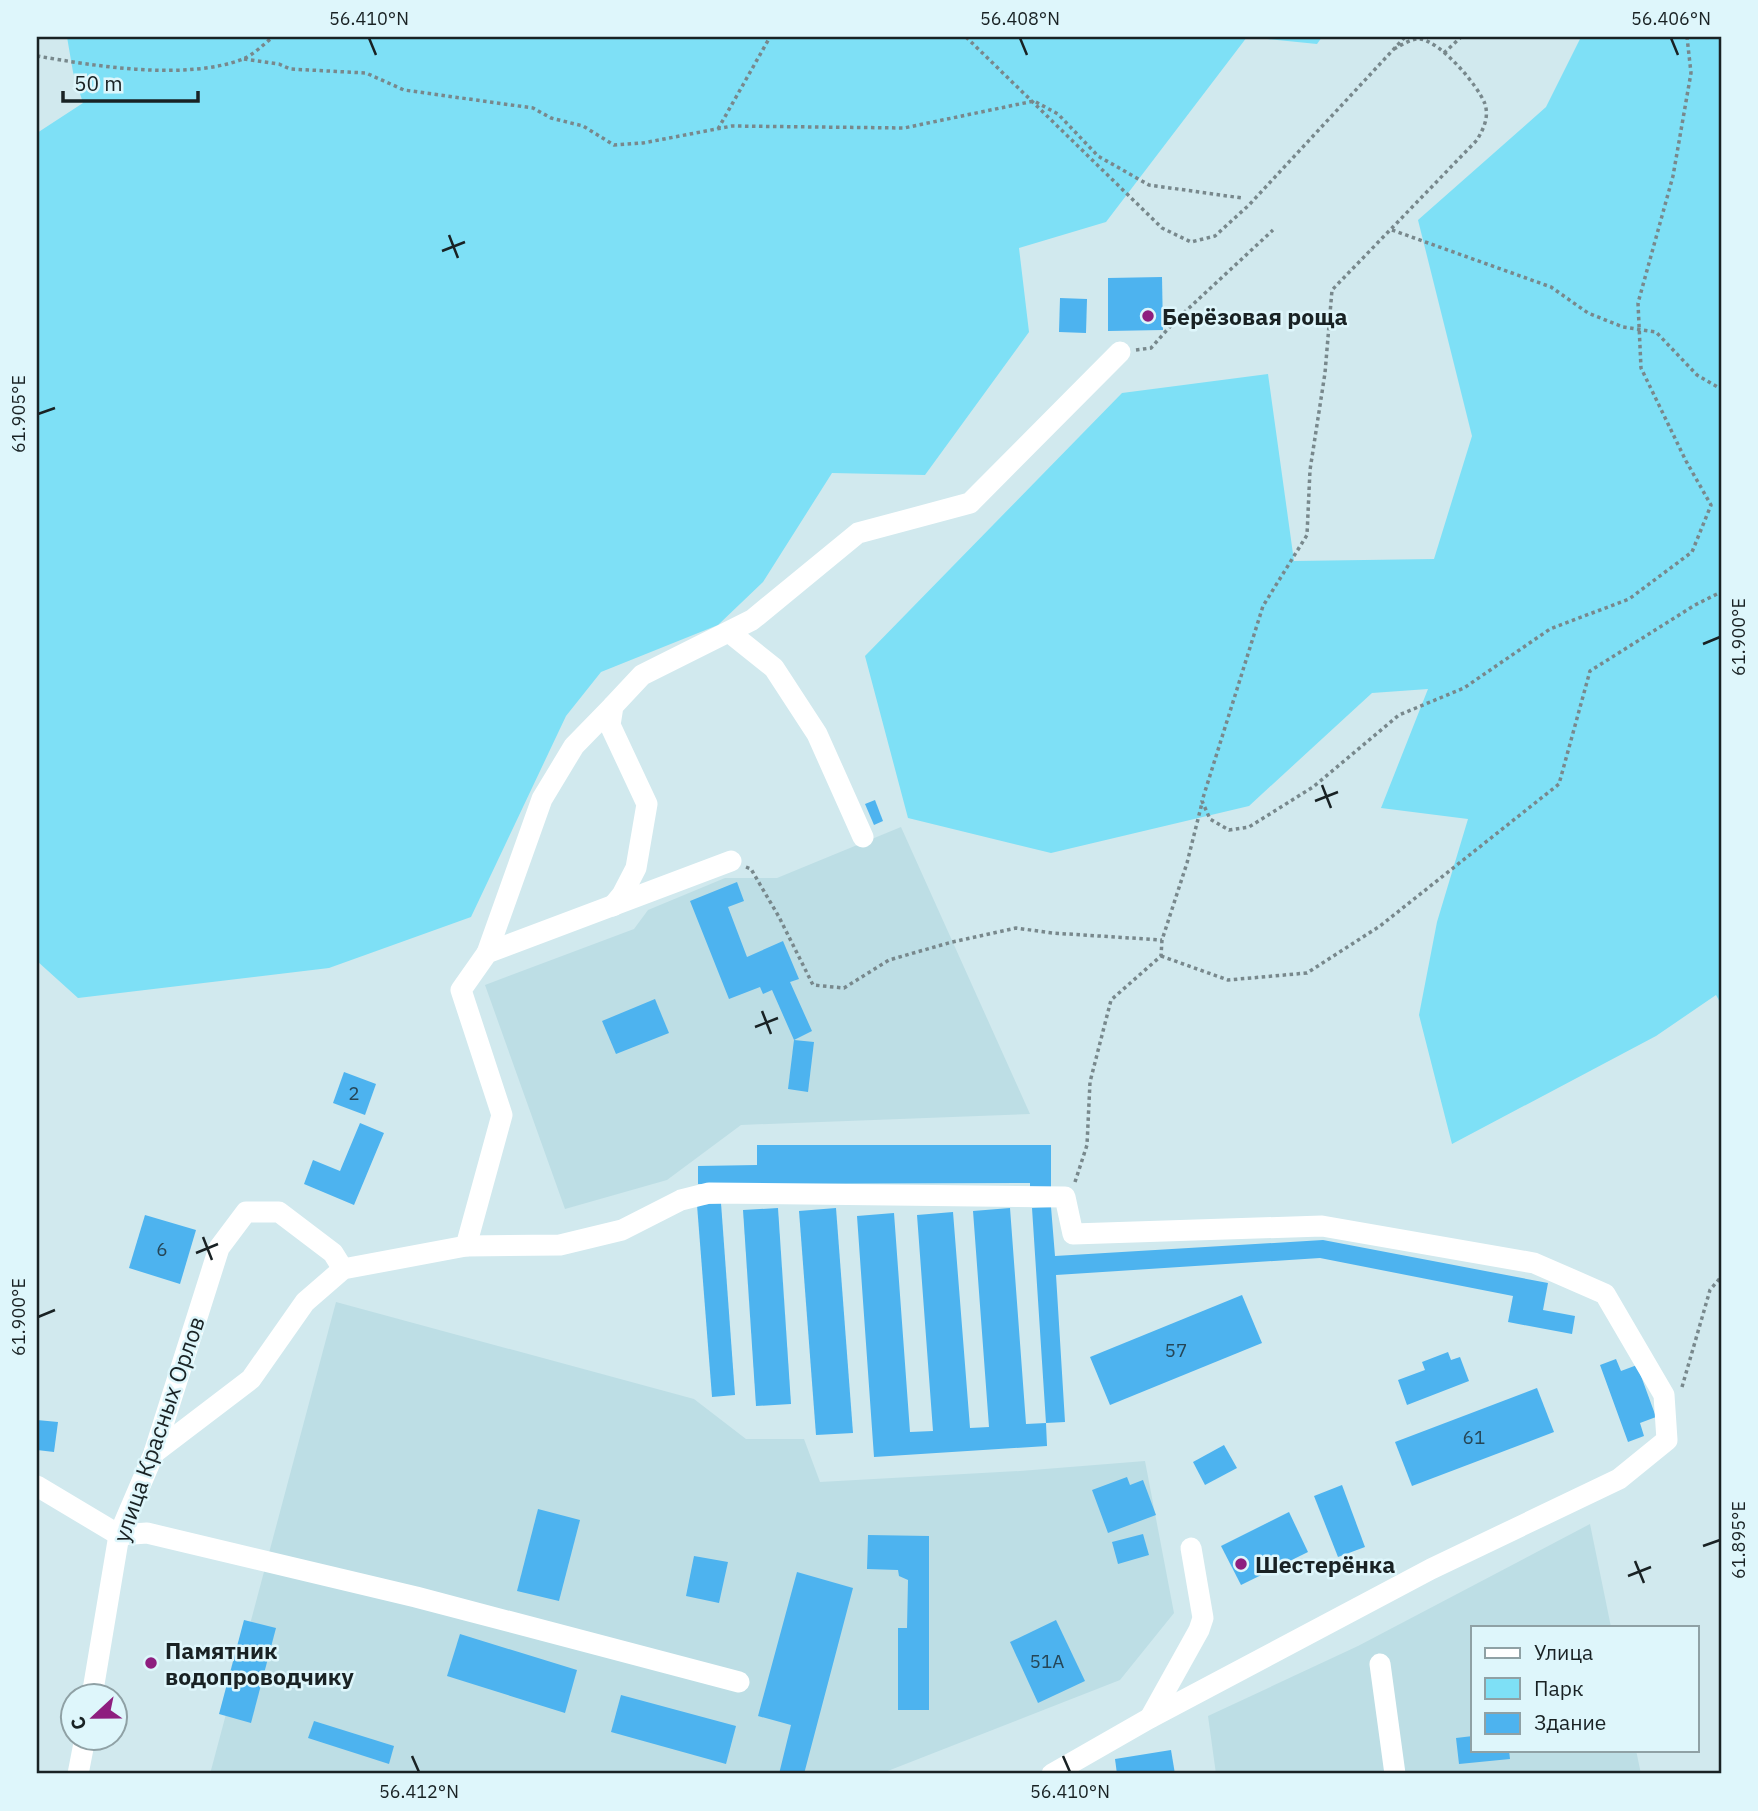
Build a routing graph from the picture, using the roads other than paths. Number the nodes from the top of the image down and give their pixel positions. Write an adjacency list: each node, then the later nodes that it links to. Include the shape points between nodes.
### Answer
1 (1120, 352): 2 (street, via 970,503 858,533 752,620)
2 (729, 632): 3 (street, via 642,675); 4 (street, via 774,668 817,734)
3 (613, 706): 6 (street, via 610,725 647,804 636,868); 7 (street, via 575,746 542,799)
4 (863, 837)
5 (731, 862): 6 (street)
6 (613, 906): 7 (street)
7 (487, 953): 8 (street, via 461,990 502,1115)
8 (466, 1245): 9 (street); 17 (street, via 560,1245 622,1230 681,1200 709,1193 1065,1197 1073,1234 1322,1226 1534,1263 1605,1294 1664,1395 1667,1440 1619,1479 1431,1569)
9 (343, 1269): 10 (street, via 304,1302 251,1379); 10 (street, улица Красных Орлов, via 333,1253 279,1212 246,1212 219,1248)
10 (154, 1453): 12 (street, улица Красных Орлов)
11 (37, 1486): 12 (street)
12 (118, 1535): 15 (street, улица Красных Орлов); 16 (street, via 147,1533 416,1597)
13 (1191, 1548): 17 (street, via 1203,1618)
14 (1380, 1664): 21 (street)
15 (94, 1682)
16 (739, 1682)
17 (1150, 1718): 20 (street)
18 (82, 1752): 19 (street)
19 (78, 1774)
20 (1052, 1774)
21 (1395, 1774)

